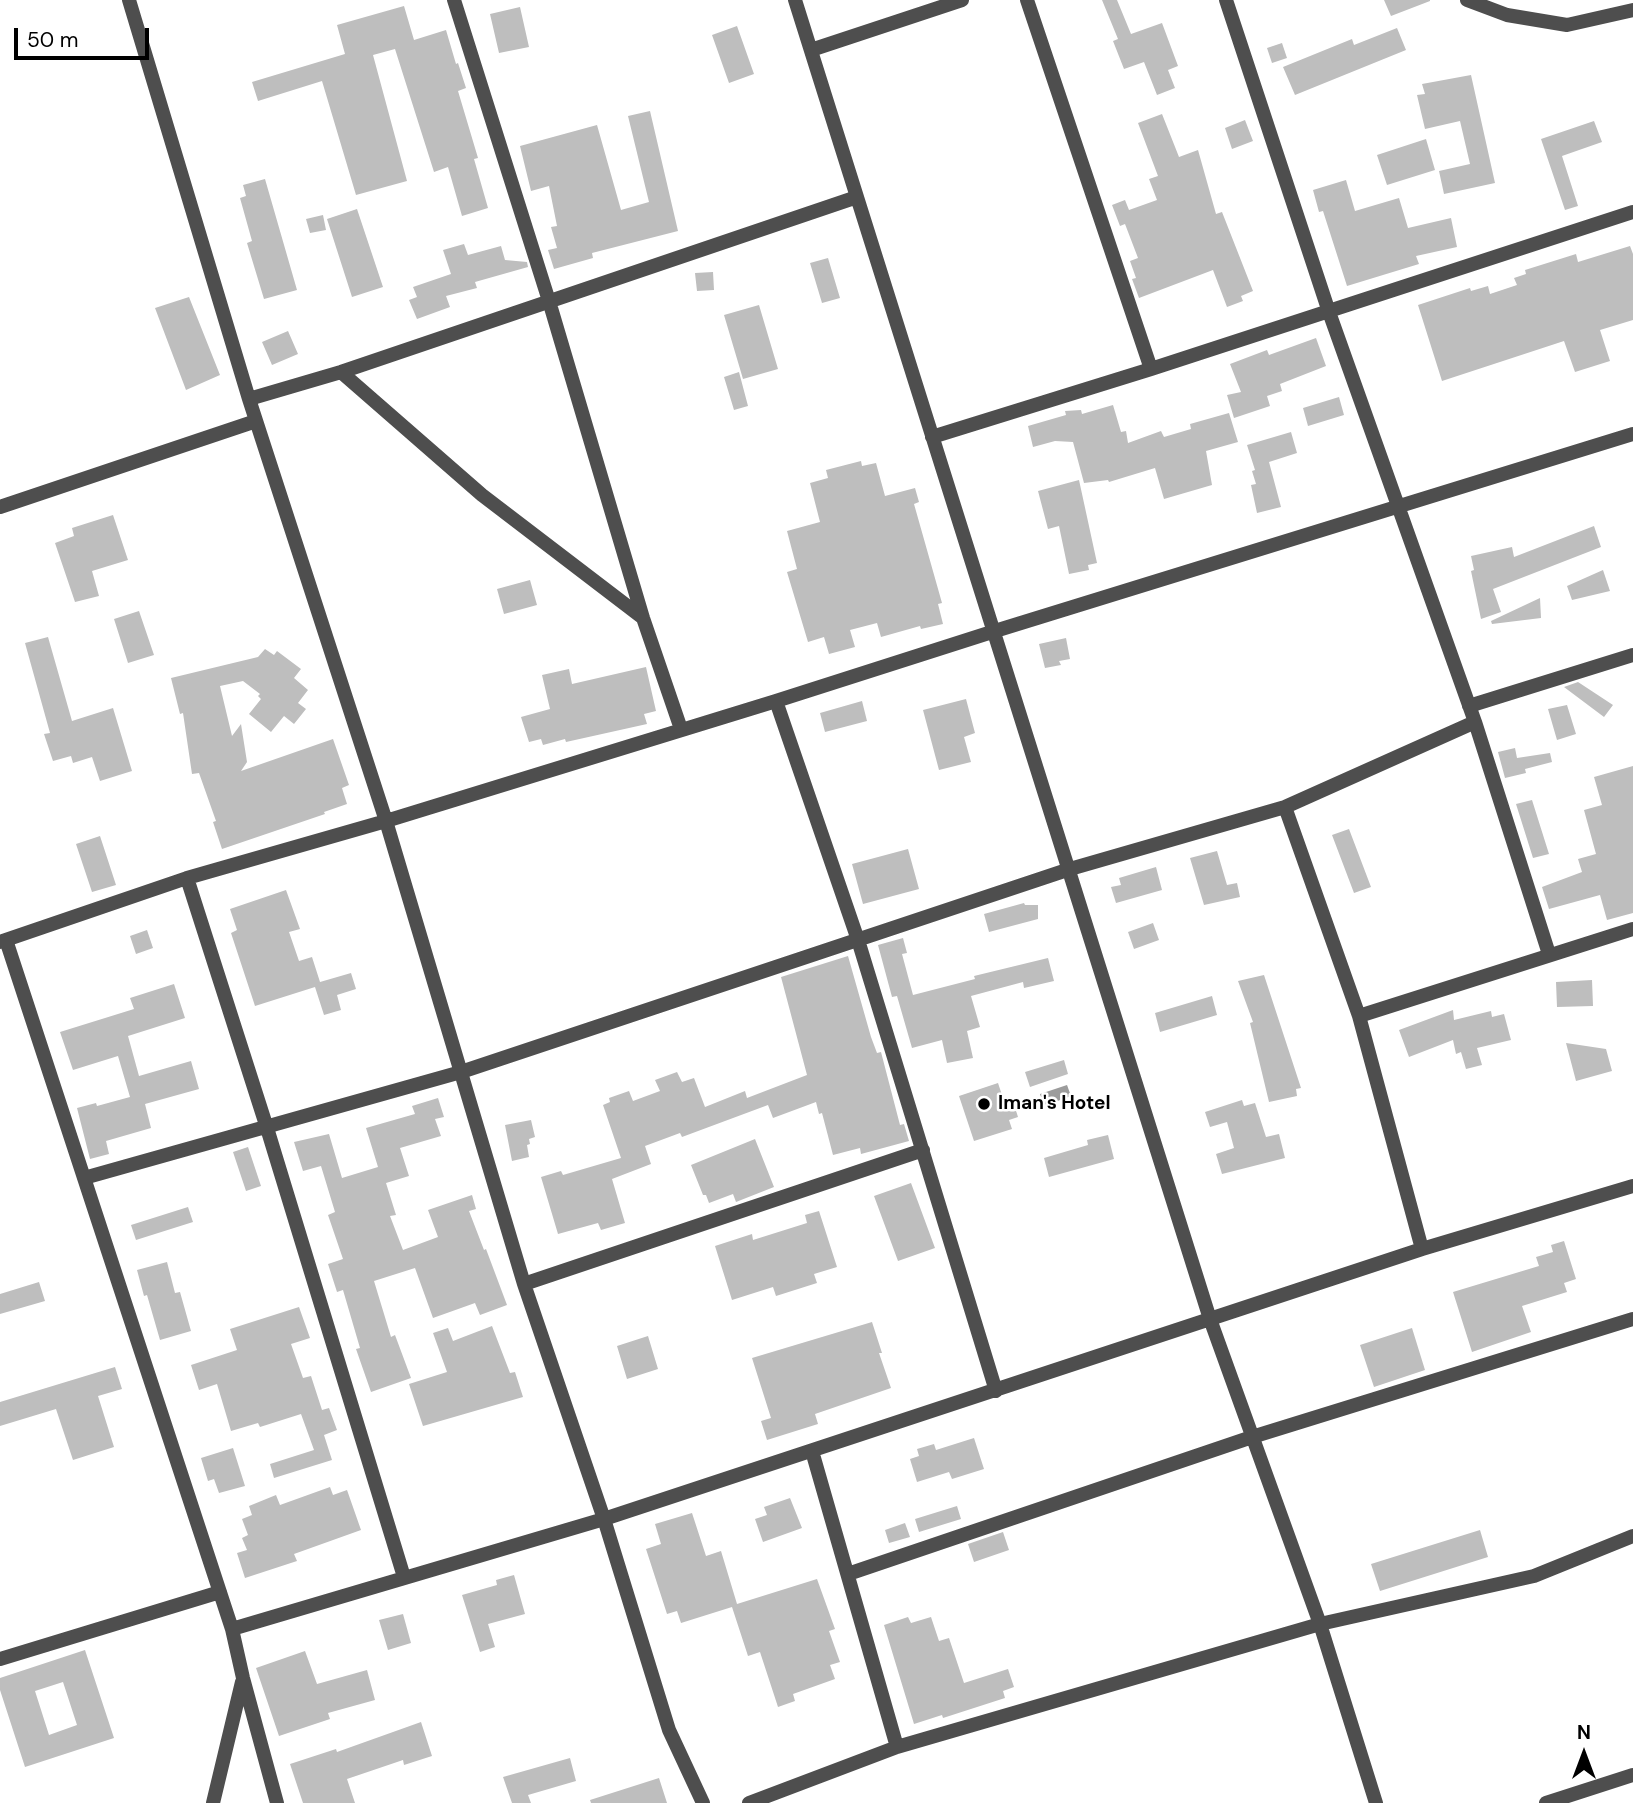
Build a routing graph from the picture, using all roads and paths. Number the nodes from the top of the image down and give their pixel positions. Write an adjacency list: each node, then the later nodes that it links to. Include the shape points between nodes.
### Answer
1 (130, 0): 16 (street)
2 (454, 0): 12 (street)
3 (795, 0): 9 (street)
4 (962, 0): 9 (street)
5 (1027, 0): 14 (street)
6 (1226, 0): 13 (street)
7 (1467, 0): 8 (street, via 1507,15 1567,25)
8 (1633, 10)
9 (811, 50): 10 (street)
10 (857, 197): 12 (street); 19 (street)
11 (1633, 212): 13 (street)
12 (549, 301): 15 (street); 22 (street)
13 (1329, 312): 14 (street); 21 (street)
14 (1151, 369): 19 (street)
15 (341, 372): 16 (street); 22 (street, via 482,495)
16 (249, 399): 17 (street)
17 (257, 421): 20 (street); 30 (street)
18 (1633, 434): 21 (street)
19 (932, 437): 23 (street)
20 (0, 507)
21 (1398, 507): 23 (street); 26 (street)
22 (643, 618): 28 (street)
23 (995, 631): 25 (street); 31 (street)
24 (1633, 655): 26 (street)
25 (776, 701): 28 (street); 34 (street)
26 (1469, 706): 27 (street)
27 (1475, 722): 29 (street); 36 (street)
28 (681, 729): 30 (street)
29 (1285, 807): 31 (street); 37 (street)
30 (386, 821): 32 (street); 38 (street)
31 (1070, 869): 34 (street); 45 (street)
32 (187, 878): 35 (street); 39 (street)
33 (1633, 929): 36 (street)
34 (858, 940): 38 (street); 40 (street)
35 (3, 941): 41 (street)
36 (1549, 954): 37 (street)
37 (1359, 1016): 43 (street)
38 (461, 1072): 39 (street); 44 (street)
39 (267, 1128): 41 (street); 53 (street)
40 (923, 1150): 44 (street); 47 (street)
41 (84, 1178): 54 (street)
42 (1633, 1186): 43 (street)
43 (1422, 1249): 45 (street)
44 (524, 1284): 50 (street)
45 (1210, 1319): 47 (street); 48 (street)
46 (1633, 1319): 48 (street)
47 (996, 1391): 49 (street)
48 (1252, 1437): 52 (street); 55 (street)
49 (812, 1451): 50 (street); 52 (street)
50 (604, 1519): 53 (street); 63 (street, via 668,1730)
51 (1633, 1536): 55 (street, via 1534,1576)
52 (848, 1574): 59 (street)
53 (404, 1577): 56 (street)
54 (220, 1592): 56 (street); 57 (street)
55 (1320, 1624): 59 (street); 65 (street)
56 (232, 1629): 58 (street)
57 (0, 1659)
58 (243, 1678): 61 (street); 62 (street)
59 (897, 1747): 64 (street)
60 (1633, 1775): 66 (street)
61 (213, 1803)
62 (277, 1803)
63 (703, 1803)
64 (749, 1803)
65 (1376, 1803)
66 (1546, 1803)

